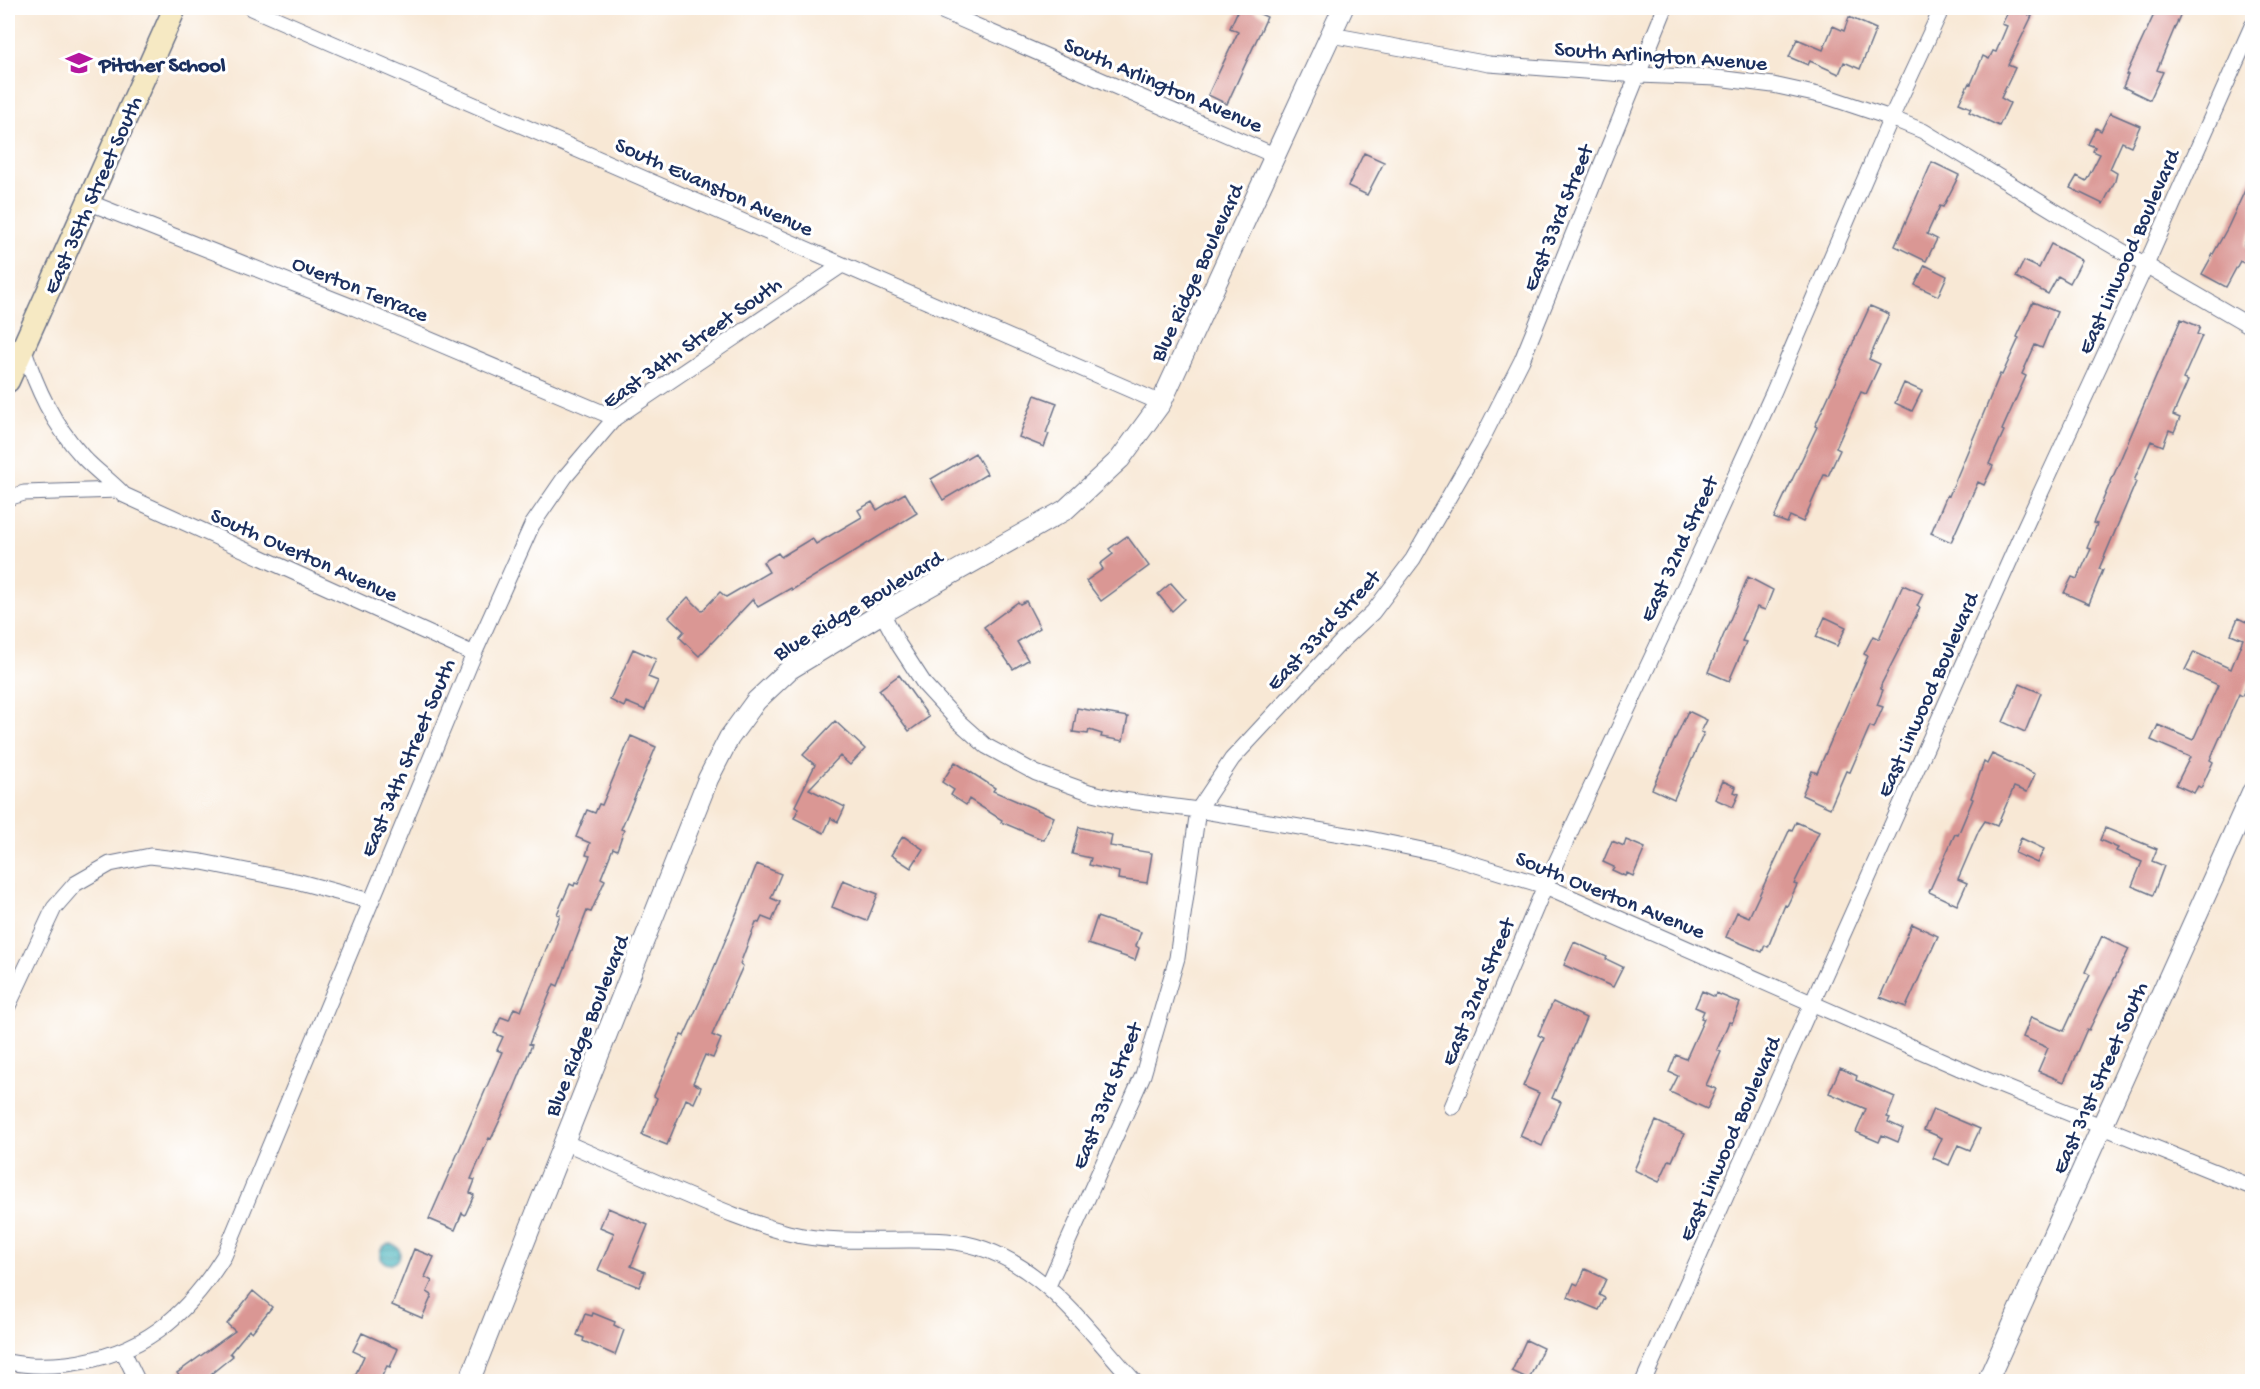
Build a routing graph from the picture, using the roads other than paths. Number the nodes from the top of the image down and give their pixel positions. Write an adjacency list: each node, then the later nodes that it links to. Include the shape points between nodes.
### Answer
1 (175, 8): 12 (main road, East 35th Street South)
2 (251, 8): 13 (street, South Evanston Avenue)
3 (935, 8): 11 (street, South Arlington Avenue)
4 (1343, 8): 8 (street, Blue Ridge Boulevard)
5 (1665, 8): 9 (street, East 33rd Street)
6 (1942, 8): 10 (street, East 32nd Street)
7 (2253, 26): 14 (street, East Linwood Boulevard)
8 (1331, 35): 9 (street, South Arlington Avenue, via 1489,64); 11 (street, Blue Ridge Boulevard)
9 (1638, 75): 10 (street, South Arlington Avenue, via 1773,85 1828,97); 25 (street, East 33rd Street, via 1522,360 1413,560 1373,612 1232,759)
10 (1891, 118): 14 (street, South Arlington Avenue, via 1932,136); 26 (street, East 32nd Street, via 1768,403)
11 (1276, 156): 18 (street, Blue Ridge Boulevard)
12 (88, 202): 16 (main road, East 35th Street South); 19 (street, Overton Terrace, via 355,308)
13 (842, 265): 18 (street, South Evanston Avenue); 19 (street, East 34th Street South)
14 (2146, 265): 15 (street, South Arlington Avenue); 28 (street, East Linwood Boulevard, via 2023,531)
15 (2253, 327)
16 (23, 347): 17 (main road, East 35th Street South); 20 (street, South Overton Avenue, via 36,387 57,424 83,457)
17 (8, 381)
18 (1161, 403): 22 (street, Blue Ridge Boulevard, via 1120,459 1065,510)
19 (615, 418): 23 (street, East 34th Street South, via 565,477 532,525)
20 (119, 489): 21 (street); 23 (street, South Overton Avenue, via 124,495)
21 (8, 498)
22 (882, 613): 25 (street, South Overton Avenue, via 925,685 986,746 1036,772 1089,792); 32 (street, Blue Ridge Boulevard, via 790,669 756,701 729,738 708,779)
23 (474, 654): 27 (street, East 34th Street South)
24 (2253, 792): 31 (street, East 31st Street South)
25 (1198, 810): 26 (street, South Overton Avenue, via 1441,854); 34 (street, East 33rd Street, via 1177,958 1155,1038 1143,1075)
26 (1545, 886): 28 (street, South Overton Avenue); 30 (street, East 32nd Street)
27 (370, 901): 29 (street, via 202,862 150,856 110,864 75,884 54,908); 35 (street, East 34th Street South, via 224,1256 185,1308)
28 (1814, 1003): 31 (street, South Overton Avenue); 40 (street, East Linwood Boulevard)
29 (8, 1006)
30 (1452, 1107)
31 (2102, 1126): 33 (street, South Overton Avenue); 41 (street, East 31st Street South)
32 (564, 1142): 34 (street, via 768,1227 843,1241 948,1241 991,1250); 38 (street, Blue Ridge Boulevard)
33 (2253, 1186)
34 (1048, 1287): 39 (street)
35 (123, 1351): 36 (street, East 34th Street South, via 51,1365); 37 (street)
36 (8, 1362)
37 (138, 1382)
38 (469, 1382)
39 (1135, 1382)
40 (1643, 1382)
41 (1987, 1382)

